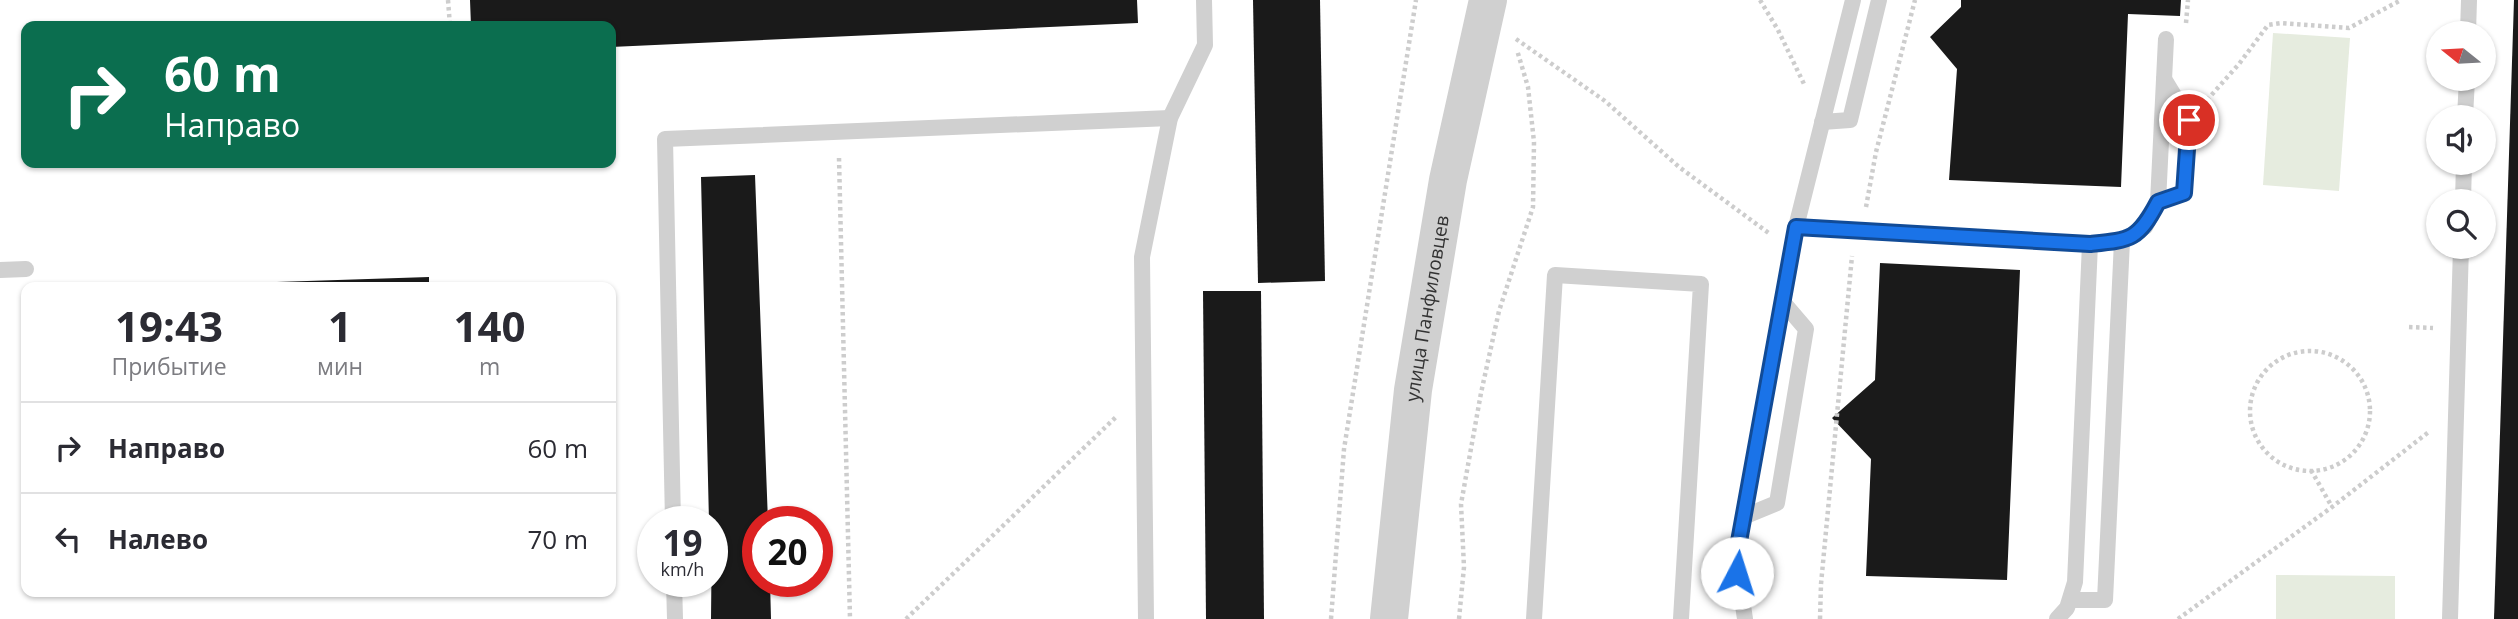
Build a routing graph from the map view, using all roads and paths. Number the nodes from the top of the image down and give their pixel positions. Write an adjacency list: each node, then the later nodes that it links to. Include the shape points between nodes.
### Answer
1 (448, 0): 11 (path)
2 (1204, 0): 15 (lane, via 1205,46)
3 (1416, 0): 42 (path, via 1344,449)
4 (1488, 0): 43 (street, улица Панфиловцев, via 1448,180 1413,390)
5 (1760, 0): 17 (path)
6 (1853, 0): 17 (lane)
7 (1879, 0): 17 (lane, via 1850,120)
8 (1915, 0): 21 (path)
9 (2401, 0): 16 (path, via 2348,27 2269,25)
10 (2469, 0): 12 (lane)
11 (450, 21)
12 (2468, 21)
13 (2166, 38): 14 (lane)
14 (2164, 79): 16 (lane); 19 (lane)
15 (1170, 118): 18 (lane); 29 (lane, via 1142,257)
16 (2189, 120): 19 (lane, via 2184,193)
17 (1822, 122): 20 (lane)
18 (838, 131): 32 (lane, via 665,139); 39 (path)
19 (2158, 202): 22 (lane, via 2145,227)
20 (1796, 227): 21 (lane); 24 (lane)
21 (1859, 230): 23 (lane); 47 (path, via 1850,263)
22 (2122, 241): 23 (lane); 36 (lane, via 2105,600)
23 (2090, 244): 36 (lane, via 2078,551)
24 (1791, 250): 28 (lane); 44 (path, via 1679,167 1605,101 1513,37 1528,86 1534,142 1533,207 1499,311 1461,504 1464,567)
25 (2462, 259): 50 (lane)
26 (26, 269): 27 (lane)
27 (0, 270)
28 (1782, 302): 34 (lane); 34 (lane, via 1806,329 1777,503)
29 (1143, 390): 40 (path); 41 (lane)
30 (2405, 451): 33 (path)
31 (2311, 470): 31 (path, via 2284,465 2267,453 2250,416 2252,397 2271,365 2306,351 2325,352 2343,360 2357,373 2370,408 2368,428 2359,446 2344,460); 33 (path)
32 (673, 506)
33 (2332, 507): 49 (path)
34 (1743, 517): 37 (lane, via 1736,558)
35 (674, 597): 38 (lane)
36 (2071, 600): 48 (lane)
37 (1743, 617)
38 (675, 619)
39 (850, 619)
40 (906, 619)
41 (1146, 619)
42 (1331, 619)
43 (1389, 619)
44 (1459, 619)
45 (1534, 619): 46 (lane, via 1555,275 1701,284)
46 (1681, 619)
47 (1820, 619)
48 (2057, 619)
49 (2178, 619)
50 (2450, 619)

